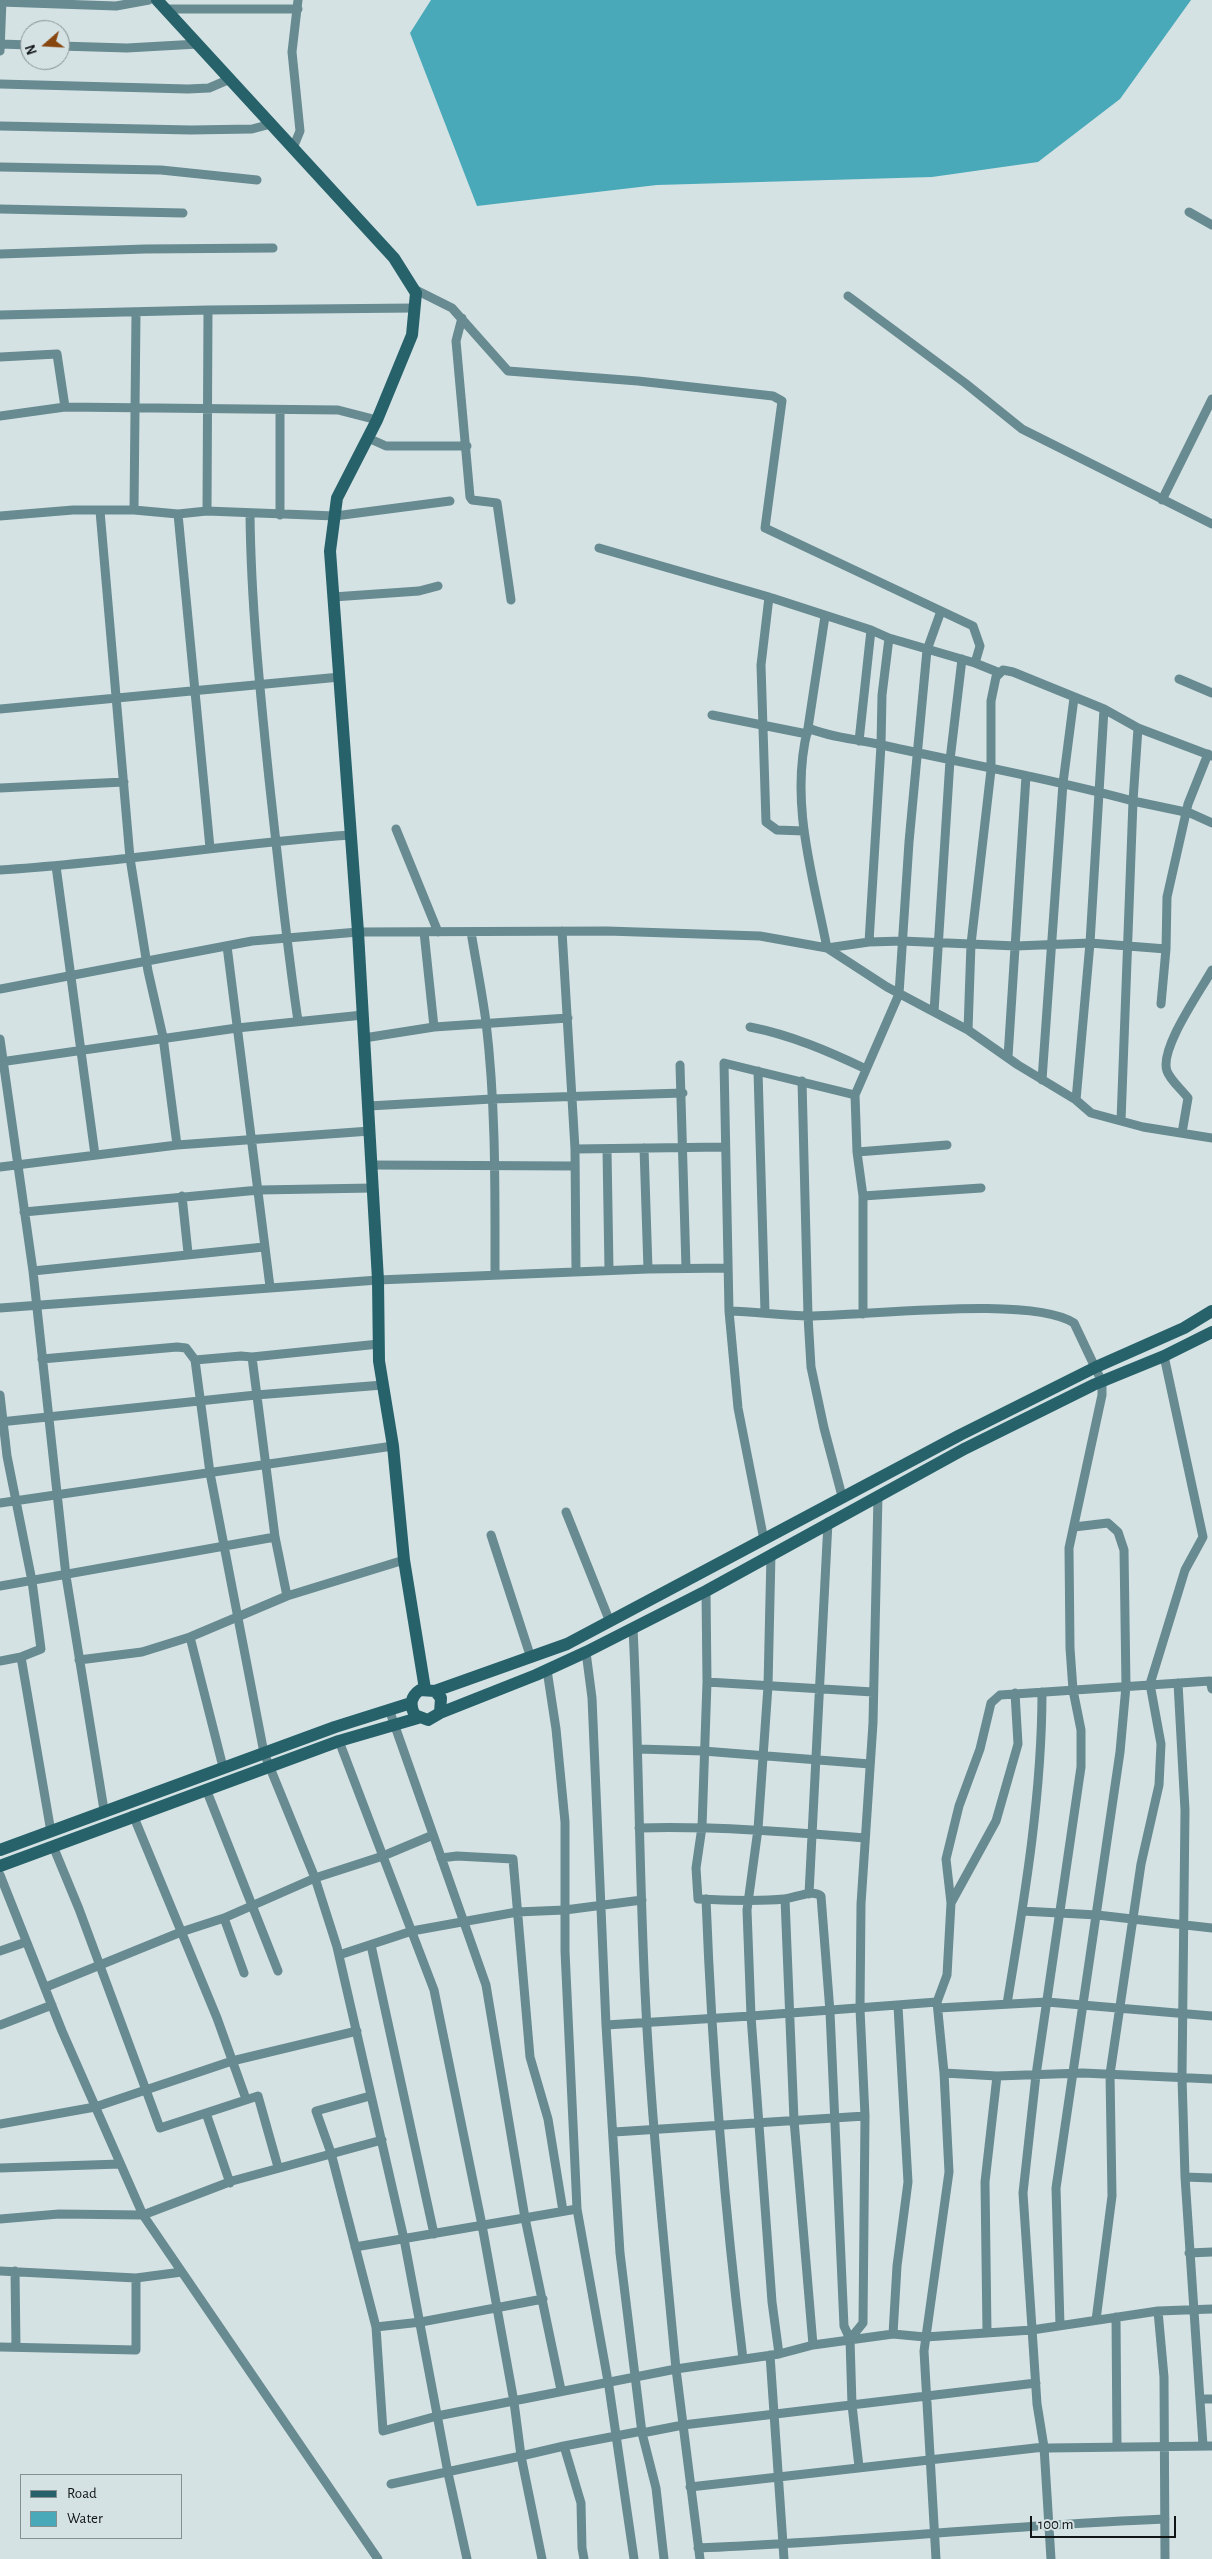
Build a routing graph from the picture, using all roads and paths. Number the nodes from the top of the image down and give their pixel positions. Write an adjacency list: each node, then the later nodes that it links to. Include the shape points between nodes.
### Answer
1 (149, 0): 2 (street, via 116,6)
2 (1, 2): 5 (street)
3 (161, 4): 4 (street); 6 (main road)
4 (298, 5): 14 (street, via 292,52 300,131)
5 (0, 44): 7 (street); 9 (street)
6 (198, 44): 8 (street, via 126,48); 10 (main road)
7 (20, 45)
8 (70, 46)
9 (0, 51)
10 (230, 79): 11 (street, via 209,88 188,89); 12 (main road)
11 (0, 84)
12 (271, 124): 13 (street, via 252,129 191,130); 14 (main road)
13 (0, 126)
14 (293, 148): 23 (main road, via 394,258)
15 (0, 167): 16 (street, via 160,170)
16 (257, 180)
17 (0, 209): 19 (street)
18 (1189, 212): 20 (street)
19 (183, 213)
20 (1212, 225)
21 (273, 248): 22 (street)
22 (0, 254)
23 (412, 288): 25 (main road, via 416,293); 29 (street, via 452,308)
24 (848, 296): 40 (street, via 1022,429)
25 (414, 308): 26 (street); 37 (main road, via 412,335)
26 (208, 310): 27 (street); 34 (street)
27 (136, 313): 28 (street); 33 (street)
28 (0, 315)
29 (462, 318): 39 (street, via 456,341); 56 (street, via 508,371 638,381 773,396 782,401 765,528)
30 (0, 358): 32 (street, via 57,354)
31 (1212, 399): 40 (street)
32 (65, 408): 33 (street); 36 (street)
33 (136, 408): 34 (street); 42 (street)
34 (208, 410): 35 (street); 44 (street)
35 (280, 410): 37 (street, via 338,410); 47 (street)
36 (0, 416)
37 (377, 420): 38 (main road)
38 (368, 438): 39 (street, via 386,446); 49 (main road, via 337,498)
39 (467, 446): 55 (street, via 470,497 472,500 498,503)
40 (1162, 500): 50 (street)
41 (450, 501): 49 (street)
42 (134, 510): 43 (street); 45 (street)
43 (100, 511): 48 (street); 69 (street)
44 (207, 511): 45 (street); 46 (street)
45 (178, 514): 67 (street)
46 (250, 514): 47 (street); 66 (street, via 250,564)
47 (280, 515): 49 (street)
48 (0, 516)
49 (335, 516): 53 (main road, via 330,551)
50 (1212, 524)
51 (599, 548): 54 (street)
52 (438, 586): 53 (street)
53 (334, 597): 64 (main road)
54 (770, 597): 57 (street); 74 (street, via 762,665)
55 (511, 600)
56 (941, 611): 60 (street); 62 (street, via 973,626 980,646)
57 (825, 616): 58 (street); 76 (street)
58 (871, 630): 59 (street); 77 (street)
59 (889, 638): 60 (street); 78 (street, via 882,695)
60 (927, 650): 61 (street); 79 (street)
61 (962, 659): 62 (street); 81 (street)
62 (975, 663): 63 (street)
63 (1000, 673): 70 (street, via 1005,670 1013,672); 82 (street, via 996,677 991,701)
64 (340, 677): 66 (street); 93 (main road)
65 (1179, 679): 68 (street)
66 (259, 685): 67 (street); 94 (street)
67 (195, 690): 69 (street); 95 (street)
68 (1212, 693)
69 (115, 698): 71 (street); 84 (street)
70 (1074, 698): 72 (street); 85 (street)
71 (0, 709)
72 (1104, 709): 75 (street); 87 (street)
73 (712, 715): 74 (street)
74 (765, 726): 76 (street); 92 (street, via 766,822 777,830)
75 (1138, 728): 80 (street); 88 (street)
76 (807, 731): 77 (street); 92 (street, via 802,749)
77 (859, 741): 78 (street)
78 (881, 745): 79 (street); 106 (street)
79 (917, 753): 81 (street); 105 (street)
80 (1210, 755): 89 (street)
81 (950, 760): 82 (street); 109 (street)
82 (990, 769): 83 (street); 110 (street)
83 (1026, 776): 85 (street); 112 (street)
84 (124, 782): 86 (street); 96 (street)
85 (1063, 783): 87 (street); 107 (street)
86 (0, 788)
87 (1097, 791): 88 (street); 108 (street)
88 (1133, 801): 89 (street); 113 (street)
89 (1186, 812): 90 (street); 115 (street, via 1167,897)
90 (1212, 822)
91 (396, 829): 101 (street)
92 (804, 831): 114 (street)
93 (351, 836): 94 (street); 99 (main road)
94 (276, 840): 95 (street); 104 (street)
95 (210, 848): 96 (street)
96 (130, 858): 97 (street); 116 (street)
97 (56, 866): 98 (street); 118 (street)
98 (0, 870)
99 (358, 932): 100 (street); 104 (street); 123 (main road)
100 (424, 932): 101 (street); 127 (street)
101 (438, 932): 102 (street)
102 (471, 932): 103 (street); 126 (street)
103 (562, 932): 114 (street, via 760,936); 124 (street)
104 (286, 940): 111 (street); 125 (street)
105 (902, 941): 106 (street); 109 (street); 120 (street)
106 (869, 942): 114 (street)
107 (1052, 943): 108 (street); 112 (street); 140 (street)
108 (1090, 943): 113 (street); 146 (street)
109 (939, 944): 110 (street); 122 (street)
110 (971, 944): 112 (street); 130 (street)
111 (227, 946): 116 (street); 129 (street)
112 (1016, 946): 135 (street)
113 (1127, 947): 115 (street); 148 (street)
114 (828, 948): 120 (street)
115 (1166, 949): 121 (street)
116 (146, 960): 118 (street); 131 (street)
117 (1212, 970): 150 (street, via 1170,1045 1165,1064 1167,1073 1188,1098)
118 (70, 975): 119 (street); 134 (street)
119 (0, 989)
120 (899, 994): 122 (street); 138 (street)
121 (1161, 1004)
122 (934, 1012): 130 (street)
123 (363, 1015): 125 (street); 132 (main road)
124 (568, 1018): 126 (street); 144 (street)
125 (298, 1020): 129 (street)
126 (486, 1023): 127 (street); 145 (street)
127 (434, 1026): 132 (street)
128 (750, 1027): 138 (street, via 780,1033)
129 (237, 1028): 131 (street); 152 (street)
130 (968, 1030): 135 (street)
131 (163, 1037): 134 (street); 153 (street)
132 (364, 1038): 147 (main road)
133 (0, 1040): 136 (street)
134 (82, 1049): 136 (street); 161 (street)
135 (1008, 1057): 140 (street)
136 (1, 1062): 162 (street)
137 (680, 1065): 142 (street)
138 (866, 1069): 143 (street)
139 (758, 1071): 141 (street); 157 (street, via 724,1063); 188 (street)
140 (1042, 1080): 146 (street)
141 (802, 1081): 143 (street); 190 (street)
142 (683, 1093): 144 (street); 156 (street)
143 (855, 1095): 160 (street)
144 (572, 1097): 145 (street); 158 (street)
145 (492, 1099): 147 (street); 164 (street)
146 (1076, 1100): 148 (street, via 1091,1112)
147 (369, 1106): 149 (main road)
148 (1121, 1121): 150 (street)
149 (370, 1131): 152 (street); 163 (main road)
150 (1182, 1133): 151 (street)
151 (1212, 1138)
152 (252, 1139): 153 (street); 169 (street)
153 (177, 1145): 161 (street)
154 (947, 1145): 160 (street)
155 (644, 1148): 156 (street); 159 (street); 177 (street)
156 (684, 1148): 157 (street); 175 (street)
157 (724, 1148): 176 (street)
158 (575, 1149): 159 (street); 165 (street)
159 (607, 1150): 178 (street)
160 (857, 1152): 171 (street)
161 (95, 1155): 162 (street)
162 (18, 1165): 166 (street); 172 (street)
163 (372, 1165): 164 (street); 167 (main road)
164 (495, 1165): 165 (street); 181 (street)
165 (575, 1166): 180 (street)
166 (0, 1167)
167 (373, 1188): 169 (street); 182 (main road)
168 (981, 1188): 171 (street)
169 (259, 1190): 170 (street); 173 (street)
170 (182, 1196): 172 (street); 174 (street)
171 (863, 1196): 189 (street)
172 (24, 1212): 179 (street)
173 (264, 1247): 174 (street); 183 (street)
174 (188, 1253): 179 (street)
175 (686, 1268): 176 (street); 177 (street)
176 (727, 1268): 187 (street)
177 (648, 1269): 178 (street)
178 (609, 1270): 180 (street)
179 (33, 1271): 184 (street)
180 (576, 1272): 181 (street)
181 (495, 1274): 182 (street)
182 (378, 1280): 183 (street); 192 (main road)
183 (270, 1287): 184 (street)
184 (37, 1304): 185 (street); 195 (street)
185 (0, 1308)
186 (1212, 1311): 197 (main road, via 1165,1337)
187 (728, 1312): 188 (street); 219 (street, via 738,1408)
188 (765, 1312): 190 (street)
189 (863, 1314): 190 (street); 197 (street, via 1016,1310 1066,1318 1079,1330)
190 (808, 1316): 211 (street, via 811,1367)
191 (1212, 1332): 193 (main road)
192 (379, 1344): 194 (street); 199 (main road)
193 (1164, 1356): 198 (main road); 240 (street, via 1203,1537 1185,1570)
194 (252, 1357): 196 (street); 201 (street)
195 (42, 1359): 196 (street, via 177,1347 186,1348); 203 (street)
196 (195, 1360): 202 (street)
197 (1096, 1367): 198 (street); 211 (main road)
198 (1102, 1382): 210 (main road); 216 (street)
199 (383, 1385): 201 (street); 205 (main road)
200 (0, 1395): 204 (street)
201 (256, 1395): 202 (street); 207 (street)
202 (199, 1401): 203 (street); 208 (street)
203 (49, 1418): 204 (street); 209 (street)
204 (2, 1422): 206 (street)
205 (393, 1446): 207 (street); 222 (main road)
206 (3, 1456): 212 (street)
207 (266, 1464): 208 (street); 218 (street)
208 (210, 1473): 209 (street); 220 (street)
209 (56, 1495): 212 (street); 223 (street)
210 (878, 1495): 215 (main road); 247 (street)
211 (842, 1496): 219 (main road)
212 (15, 1502): 213 (street); 224 (street)
213 (0, 1503)
214 (566, 1512): 229 (street)
215 (828, 1522): 221 (main road); 244 (street)
216 (1074, 1527): 243 (street, via 1108,1523 1118,1532 1124,1550); 246 (street, via 1069,1588)
217 (491, 1535): 234 (street)
218 (275, 1537): 220 (street); 227 (street)
219 (764, 1540): 229 (main road)
220 (224, 1544): 223 (street); 228 (street)
221 (771, 1554): 226 (main road); 242 (street)
222 (404, 1560): 227 (street); 245 (main road)
223 (66, 1576): 224 (street); 235 (street)
224 (32, 1581): 225 (street); 233 (street, via 41,1649)
225 (0, 1586)
226 (706, 1591): 230 (main road); 238 (street)
227 (287, 1596): 228 (street)
228 (239, 1618): 231 (street); 258 (street)
229 (610, 1622): 234 (main road)
230 (633, 1628): 232 (main road); 256 (street)
231 (190, 1638): 235 (street, via 142,1652); 262 (street)
232 (586, 1652): 237 (main road); 288 (street, via 592,1698)
233 (21, 1657): 236 (street); 270 (street)
234 (531, 1658): 245 (main road)
235 (79, 1660): 265 (street)
236 (0, 1661)
237 (547, 1670): 252 (main road); 289 (street, via 564,1822)
238 (707, 1682): 242 (street); 257 (street)
239 (1178, 1683): 240 (street); 241 (street); 297 (street, via 1184,1810)
240 (1150, 1684): 243 (street); 295 (street, via 1160,1744 1159,1785 1141,1864)
241 (1211, 1684)
242 (768, 1686): 244 (street); 259 (street)
243 (1126, 1686): 246 (street); 293 (street, via 1120,1752)
244 (821, 1689): 247 (street); 260 (street)
245 (430, 1690): 250 (main road, via 416,1692); 252 (main road, via 441,1698)
246 (1073, 1690): 248 (street); 292 (street, via 1081,1730 1081,1767)
247 (873, 1692): 261 (street)
248 (1042, 1692): 249 (street); 290 (street, via 1042,1749)
249 (1015, 1694): 286 (street, via 1018,1744 996,1821); 286 (street, via 1000,1694 991,1703 946,1859)
250 (411, 1703): 251 (main road); 253 (main road)
251 (390, 1712): 254 (street); 258 (main road)
252 (440, 1713): 253 (main road, via 432,1719)
253 (418, 1718): 254 (main road)
254 (394, 1726): 255 (main road); 272 (street)
255 (339, 1741): 263 (main road); 276 (street)
256 (639, 1750): 257 (street); 268 (street)
257 (703, 1750): 259 (street); 267 (street)
258 (264, 1752): 262 (main road); 263 (street)
259 (763, 1755): 260 (street); 269 (street)
260 (817, 1759): 261 (street); 271 (street)
261 (870, 1764): 273 (street)
262 (223, 1767): 265 (main road)
263 (268, 1767): 264 (main road); 280 (street)
264 (206, 1789): 266 (main road); 287 (street)
265 (104, 1810): 270 (main road)
266 (133, 1816): 274 (main road); 300 (street)
267 (702, 1826): 268 (street); 269 (street); 282 (street, via 696,1894 698,1899)
268 (639, 1828): 284 (street)
269 (758, 1829): 271 (street); 285 (street)
270 (51, 1832): 275 (main road)
271 (812, 1834): 273 (street); 281 (street)
272 (433, 1835): 276 (street); 277 (street)
273 (865, 1838): 315 (street)
274 (53, 1846): 278 (main road); 305 (street)
275 (0, 1850)
276 (383, 1856): 280 (street); 299 (street)
277 (441, 1858): 291 (street, via 513,1859); 296 (street)
278 (0, 1866)
279 (0, 1875): 301 (street)
280 (315, 1878): 287 (street); 304 (street)
281 (809, 1894): 283 (street); 317 (street, via 821,1896)
282 (706, 1899): 285 (street); 322 (street)
283 (785, 1899): 285 (street); 318 (street)
284 (642, 1900): 288 (street); 323 (street)
285 (749, 1900): 320 (street)
286 (951, 1903): 312 (street, via 947,1975)
287 (253, 1905): 294 (street); 306 (street)
288 (600, 1906): 289 (street); 324 (street)
289 (565, 1910): 291 (street); 356 (street)
290 (1022, 1911): 292 (street); 310 (street)
291 (517, 1912): 296 (street); 357 (street, via 530,2057 548,2119)
292 (1060, 1913): 293 (street); 309 (street)
293 (1096, 1915): 295 (street); 313 (street)
294 (224, 1918): 300 (street); 307 (street)
295 (1133, 1920): 297 (street); 316 (street)
296 (465, 1922): 299 (street); 359 (street, via 486,1985)
297 (1183, 1925): 298 (street); 319 (street)
298 (1212, 1928)
299 (412, 1931): 302 (street); 361 (street, via 434,1990)
300 (181, 1932): 305 (street); 327 (street)
301 (26, 1942): 303 (street); 308 (street)
302 (371, 1945): 304 (street); 362 (street)
303 (0, 1951)
304 (339, 1955): 326 (street)
305 (101, 1965): 308 (street); 335 (street)
306 (278, 1971)
307 (244, 1973)
308 (46, 1988): 311 (street)
309 (1047, 2002): 310 (street); 313 (street); 332 (street)
310 (1007, 2004): 312 (street)
311 (52, 2005): 325 (street); 338 (street)
312 (938, 2005): 314 (street); 328 (street)
313 (1083, 2005): 316 (street); 329 (street)
314 (898, 2006): 315 (street); 383 (street, via 908,2182 896,2266)
315 (860, 2010): 317 (street); 340 (street)
316 (1120, 2010): 319 (street); 330 (street)
317 (830, 2012): 318 (street); 341 (street)
318 (790, 2015): 320 (street); 342 (street)
319 (1182, 2015): 321 (street); 333 (street)
320 (751, 2016): 322 (street); 343 (street)
321 (1212, 2016)
322 (710, 2018): 323 (street); 345 (street)
323 (647, 2022): 324 (street); 346 (street)
324 (606, 2024): 347 (street)
325 (0, 2025)
326 (358, 2031): 327 (street); 336 (street)
327 (232, 2061): 335 (street); 337 (street)
328 (944, 2074): 331 (street); 384 (street, via 949,2172)
329 (1073, 2074): 330 (street); 332 (street); 379 (street, via 1056,2188)
330 (1110, 2074): 333 (street); 377 (street, via 1112,2196)
331 (997, 2076): 332 (street); 382 (street, via 985,2182)
332 (1036, 2076): 381 (street, via 1024,2193)
333 (1182, 2077): 334 (street); 353 (street)
334 (1212, 2079)
335 (147, 2090): 338 (street); 339 (street, via 160,2128)
336 (370, 2096): 348 (street); 349 (street, via 316,2111)
337 (246, 2099): 339 (street); 352 (street, via 258,2096)
338 (95, 2107): 344 (street); 350 (street)
339 (206, 2112): 355 (street)
340 (865, 2116): 341 (street); 385 (street, via 862,2323)
341 (835, 2118): 342 (street); 385 (street, via 844,2326)
342 (794, 2120): 343 (street); 386 (street)
343 (759, 2123): 345 (street); 389 (street)
344 (0, 2124)
345 (718, 2125): 346 (street); 390 (street)
346 (654, 2130): 347 (street); 391 (street)
347 (614, 2132): 392 (street, via 620,2253)
348 (382, 2140): 349 (street); 363 (street)
349 (331, 2153): 352 (street); 364 (street)
350 (120, 2164): 351 (street); 358 (street)
351 (0, 2168)
352 (278, 2168): 355 (street)
353 (1185, 2177): 354 (street); 366 (street)
354 (1212, 2178)
355 (230, 2184): 358 (street)
356 (577, 2209): 357 (street); 393 (street)
357 (563, 2211): 359 (street)
358 (143, 2215): 360 (street, via 59,2214); 369 (street)
359 (525, 2218): 361 (street); 371 (street)
360 (0, 2219)
361 (482, 2225): 362 (street); 372 (street)
362 (434, 2234): 363 (street)
363 (404, 2239): 364 (street); 378 (street)
364 (355, 2248): 380 (street)
365 (1212, 2252): 366 (street)
366 (1189, 2253): 373 (street)
367 (0, 2271): 368 (street)
368 (15, 2271): 370 (street); 388 (street)
369 (182, 2272): 370 (street); 423 (street)
370 (136, 2278): 388 (street, via 136,2350)
371 (543, 2299): 372 (street); 395 (street)
372 (495, 2307): 378 (street); 399 (street)
373 (1194, 2309): 374 (street); 375 (street); 397 (street)
374 (1158, 2310): 376 (street); 407 (street, via 1164,2376)
375 (1212, 2310)
376 (1116, 2317): 377 (street); 410 (street)
377 (1096, 2320): 379 (street)
378 (421, 2322): 380 (street); 402 (street)
379 (1060, 2325): 381 (street)
380 (376, 2327): 402 (street, via 383,2431)
381 (1032, 2330): 382 (street); 394 (street)
382 (987, 2332): 384 (street)
383 (893, 2334): 384 (street); 385 (street)
384 (924, 2337): 396 (street)
385 (850, 2339): 386 (street); 400 (street)
386 (813, 2345): 389 (street)
387 (0, 2347): 388 (street)
388 (16, 2347)
389 (774, 2355): 390 (street); 401 (street)
390 (743, 2359): 391 (street)
391 (676, 2368): 392 (street); 403 (street)
392 (636, 2377): 393 (street); 404 (street)
393 (608, 2383): 395 (street); 405 (street)
394 (1036, 2383): 396 (street); 409 (street)
395 (562, 2390): 399 (street)
396 (926, 2396): 400 (street); 412 (street)
397 (1200, 2399): 398 (street); 408 (street)
398 (1212, 2399)
399 (514, 2402): 402 (street); 411 (street)
400 (852, 2405): 401 (street); 413 (street)
401 (775, 2414): 403 (street); 415 (street)
402 (437, 2416): 414 (street)
403 (683, 2426): 404 (street); 417 (street)
404 (642, 2432): 405 (street); 428 (street, via 656,2488)
405 (616, 2436): 406 (street); 427 (street)
406 (564, 2446): 411 (street); 426 (street, via 582,2503)
407 (1165, 2446): 408 (street); 410 (street); 418 (street)
408 (1207, 2446)
409 (1047, 2447): 410 (street); 412 (street); 419 (street)
410 (1117, 2447)
411 (521, 2456): 414 (street); 425 (street)
412 (931, 2461): 413 (street); 420 (street)
413 (860, 2467): 415 (street)
414 (448, 2473): 416 (street); 424 (street)
415 (779, 2477): 417 (street); 421 (street)
416 (390, 2484)
417 (690, 2488): 422 (street)
418 (1165, 2519): 419 (street); 433 (street)
419 (1050, 2524): 420 (street); 432 (street)
420 (936, 2533): 421 (street); 431 (street)
421 (783, 2545): 422 (street); 430 (street)
422 (698, 2548): 429 (street)
423 (378, 2559)
424 (467, 2559)
425 (542, 2559)
426 (584, 2559)
427 (634, 2559)
428 (664, 2559)
429 (700, 2559)
430 (784, 2559)
431 (936, 2559)
432 (1051, 2559)
433 (1165, 2559)

